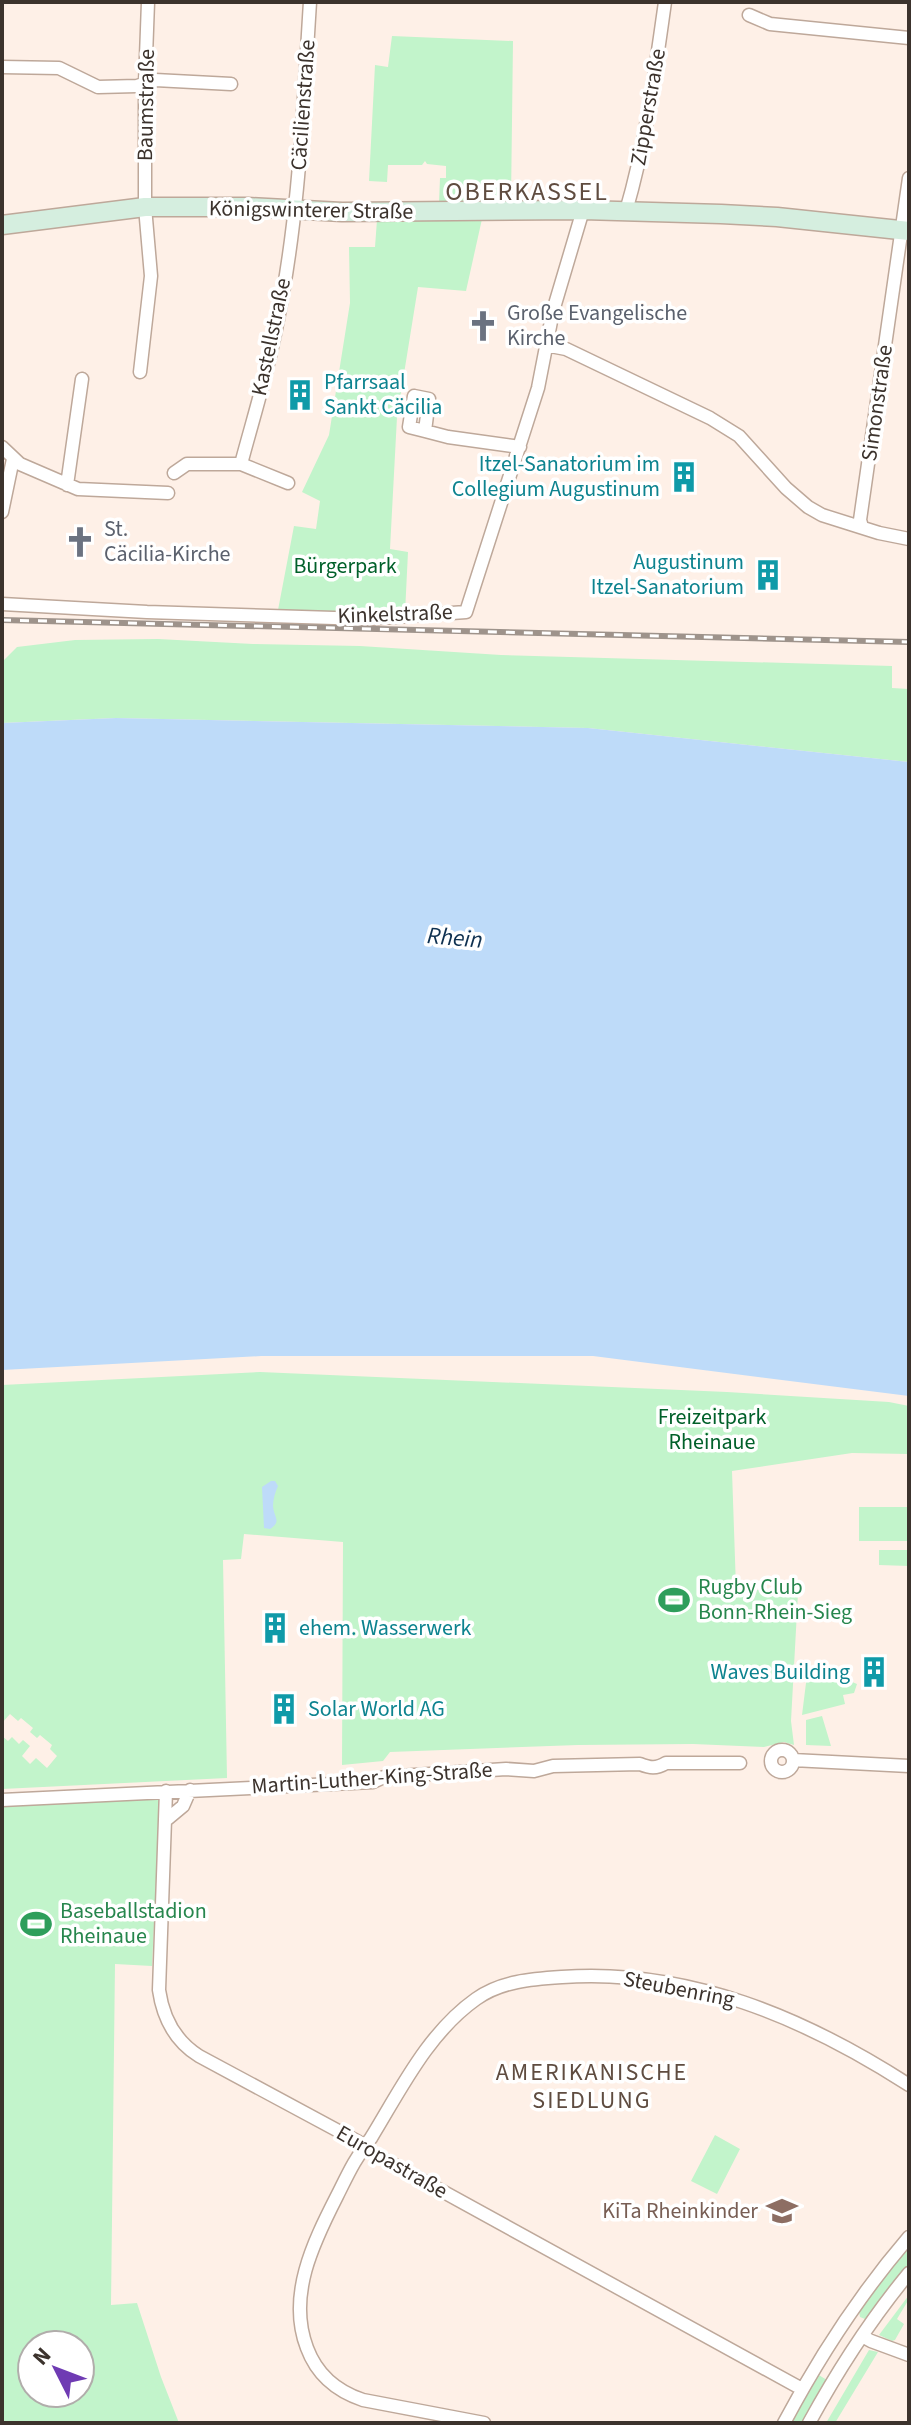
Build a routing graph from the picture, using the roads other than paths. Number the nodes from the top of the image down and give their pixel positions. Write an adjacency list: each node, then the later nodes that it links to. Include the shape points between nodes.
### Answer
1 (148, 2): 7 (street, Baumstraße)
2 (310, 2): 11 (street, Cäcilienstraße)
3 (665, 2): 13 (street, Zipperstraße, via 646,127)
4 (749, 15): 5 (street, via 770,24)
5 (909, 38)
6 (2, 67): 7 (street, via 59,68 98,87)
7 (145, 84): 8 (street); 10 (street, Baumstraße)
8 (231, 84)
9 (909, 178): 15 (street, Simonstraße)
10 (145, 207): 11 (main road, Königswinterer Straße); 14 (main road, Königswinterer Straße); 17 (street, Baumstraße, via 151,276)
11 (294, 209): 12 (main road, Königswinterer Straße); 23 (street, Kastellstraße, via 276,329)
12 (583, 210): 13 (main road, Königswinterer Straße); 16 (street, Kinkelstraße)
13 (626, 211): 15 (main road, Königswinterer Straße, via 777,217)
14 (2, 225)
15 (906, 230): 29 (street, Simonstraße)
16 (545, 345): 21 (street, Kinkelstraße); 29 (street, via 566,349 710,418 739,436 808,507)
17 (140, 372)
18 (82, 379): 26 (street)
19 (425, 431): 21 (street)
20 (2, 447): 22 (street)
21 (520, 447): 31 (street, Kinkelstraße, via 466,612 366,619)
22 (13, 459): 26 (street); 28 (street)
23 (241, 464): 24 (street, via 187,464); 25 (street)
24 (174, 473)
25 (288, 483)
26 (67, 485): 27 (street)
27 (168, 493)
28 (2, 512)
29 (862, 527): 30 (street)
30 (909, 539)
31 (3, 604)
32 (793, 1760): 34 (street)
33 (740, 1763): 35 (street, Martin-Luther-King-Straße, via 553,1766 384,1777 373,1782)
34 (909, 1766)
35 (190, 1790): 36 (street, Martin-Luther-King-Straße); 38 (street, via 183,1806)
36 (166, 1791): 37 (street, Martin-Luther-King-Straße); 38 (street, Europastraße)
37 (2, 1800)
38 (165, 1821): 40 (street, Europastraße, via 159,1990 177,2037 199,2056)
39 (909, 2085): 40 (street, Steubenring, via 833,2040 723,1995 636,1977 531,1979 496,1987 439,2032)
40 (364, 2146): 47 (street, Europastraße); 48 (street, Steubenring, via 306,2266 299,2320 310,2356 329,2382 348,2395)
41 (909, 2237): 43 (street)
42 (909, 2273): 45 (street)
43 (848, 2317): 44 (street); 45 (street)
44 (838, 2331): 45 (street); 47 (street)
45 (862, 2337): 46 (street); 50 (street)
46 (909, 2355)
47 (802, 2389): 49 (street)
48 (484, 2423)
49 (784, 2423)
50 (809, 2423)

